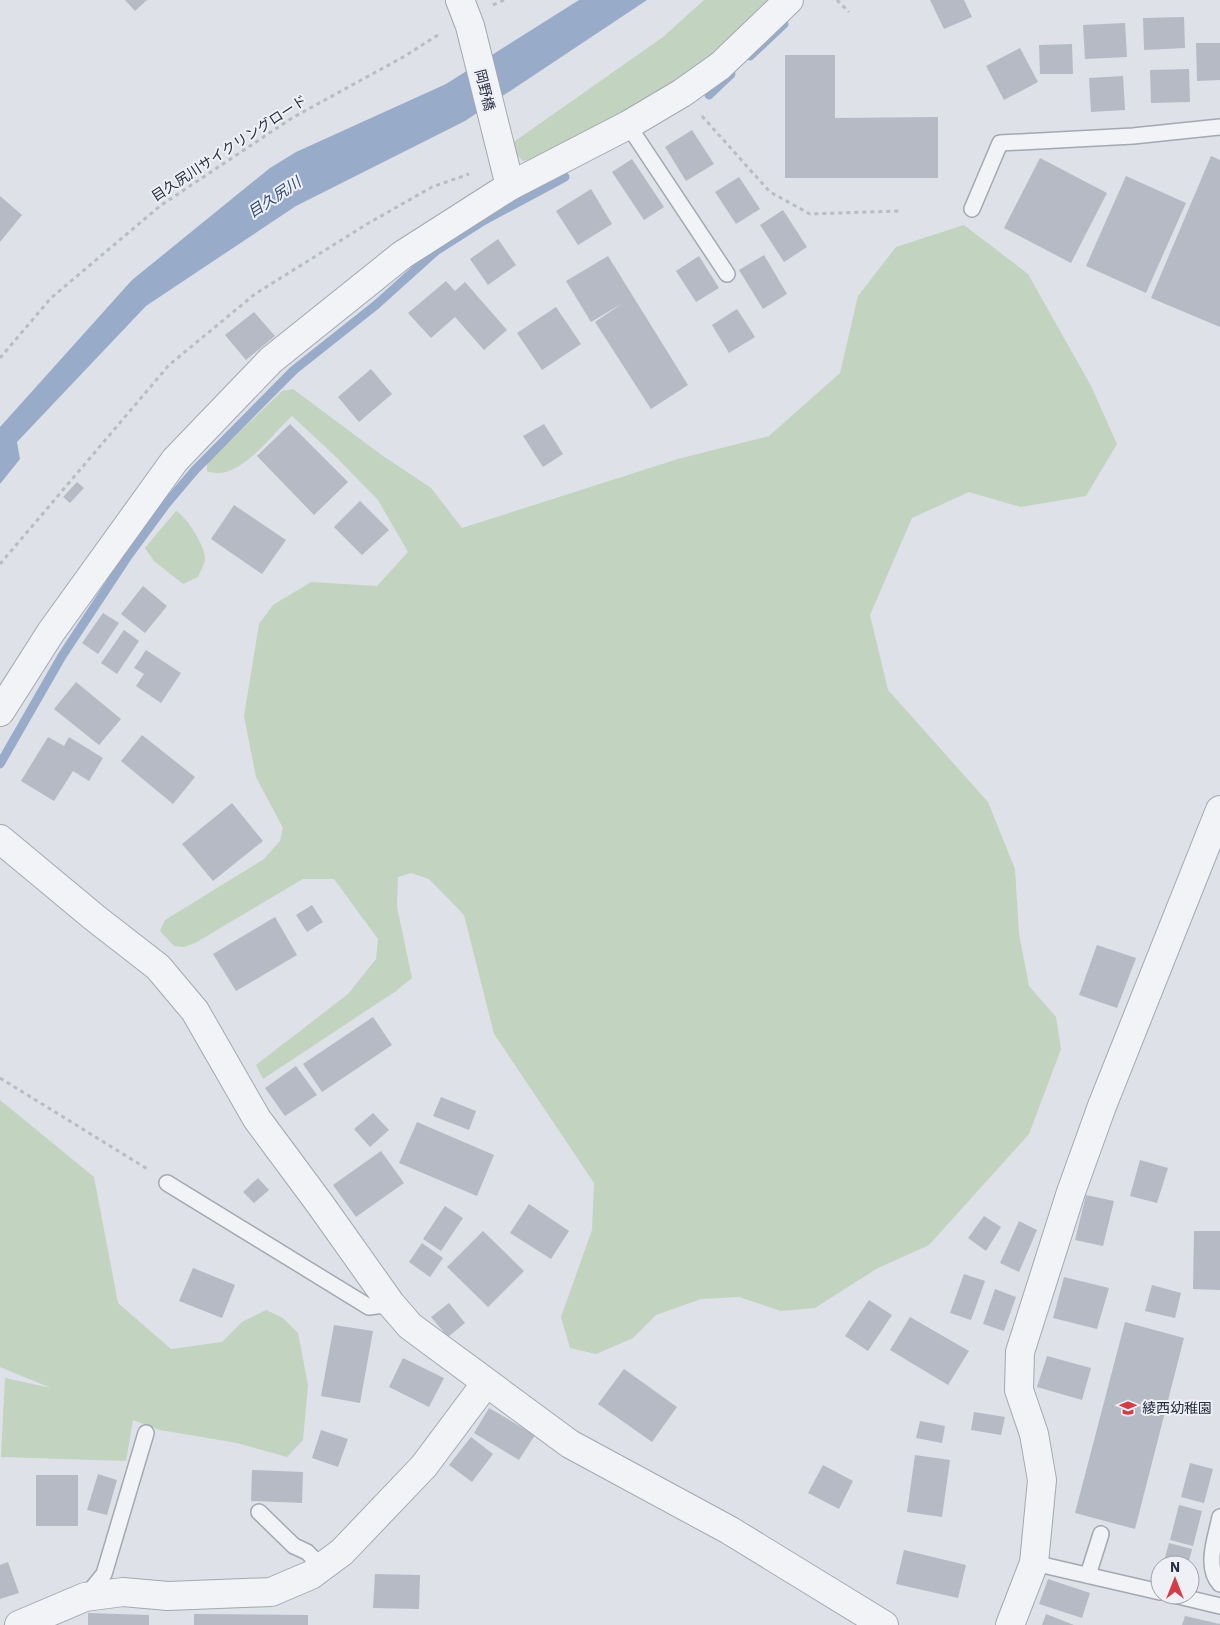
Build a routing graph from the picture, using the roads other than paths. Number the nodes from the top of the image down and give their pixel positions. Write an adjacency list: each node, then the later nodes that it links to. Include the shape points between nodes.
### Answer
1 (789, 0): 3 (street, via 720,66)
2 (466, 15): 5 (street, 岡野橋)
3 (628, 125): 5 (street); 7 (lane)
4 (1220, 127): 6 (lane, via 1133,136 1000,143)
5 (510, 186): 8 (street, via 402,256 271,360 175,460 50,632)
6 (972, 209)
7 (728, 274)
8 (0, 712)
9 (1220, 810): 18 (street, via 1102,1106 1020,1352 1019,1390 1034,1434 1042,1480)
10 (0, 839): 12 (street, via 158,967 189,1004 257,1119)
11 (167, 1183): 12 (lane, via 369,1307)
12 (391, 1304): 13 (street, via 410,1326)
13 (486, 1383): 19 (street, via 424,1466 342,1552); 27 (street, via 570,1444 729,1530)
14 (146, 1433): 23 (lane, via 104,1574)
15 (259, 1512): 19 (lane, via 294,1546 307,1552)
16 (1220, 1517): 21 (lane, via 1212,1562 1214,1577)
17 (1101, 1534): 20 (lane)
18 (1034, 1563): 20 (lane); 28 (street)
19 (322, 1567): 23 (street, via 271,1592 168,1596 123,1592)
20 (1088, 1575): 22 (lane)
21 (1220, 1584)
22 (1150, 1590)
23 (85, 1597): 26 (street)
24 (1200, 1601): 25 (lane)
25 (1220, 1606)
26 (19, 1625)
27 (884, 1625)
28 (1010, 1625)

